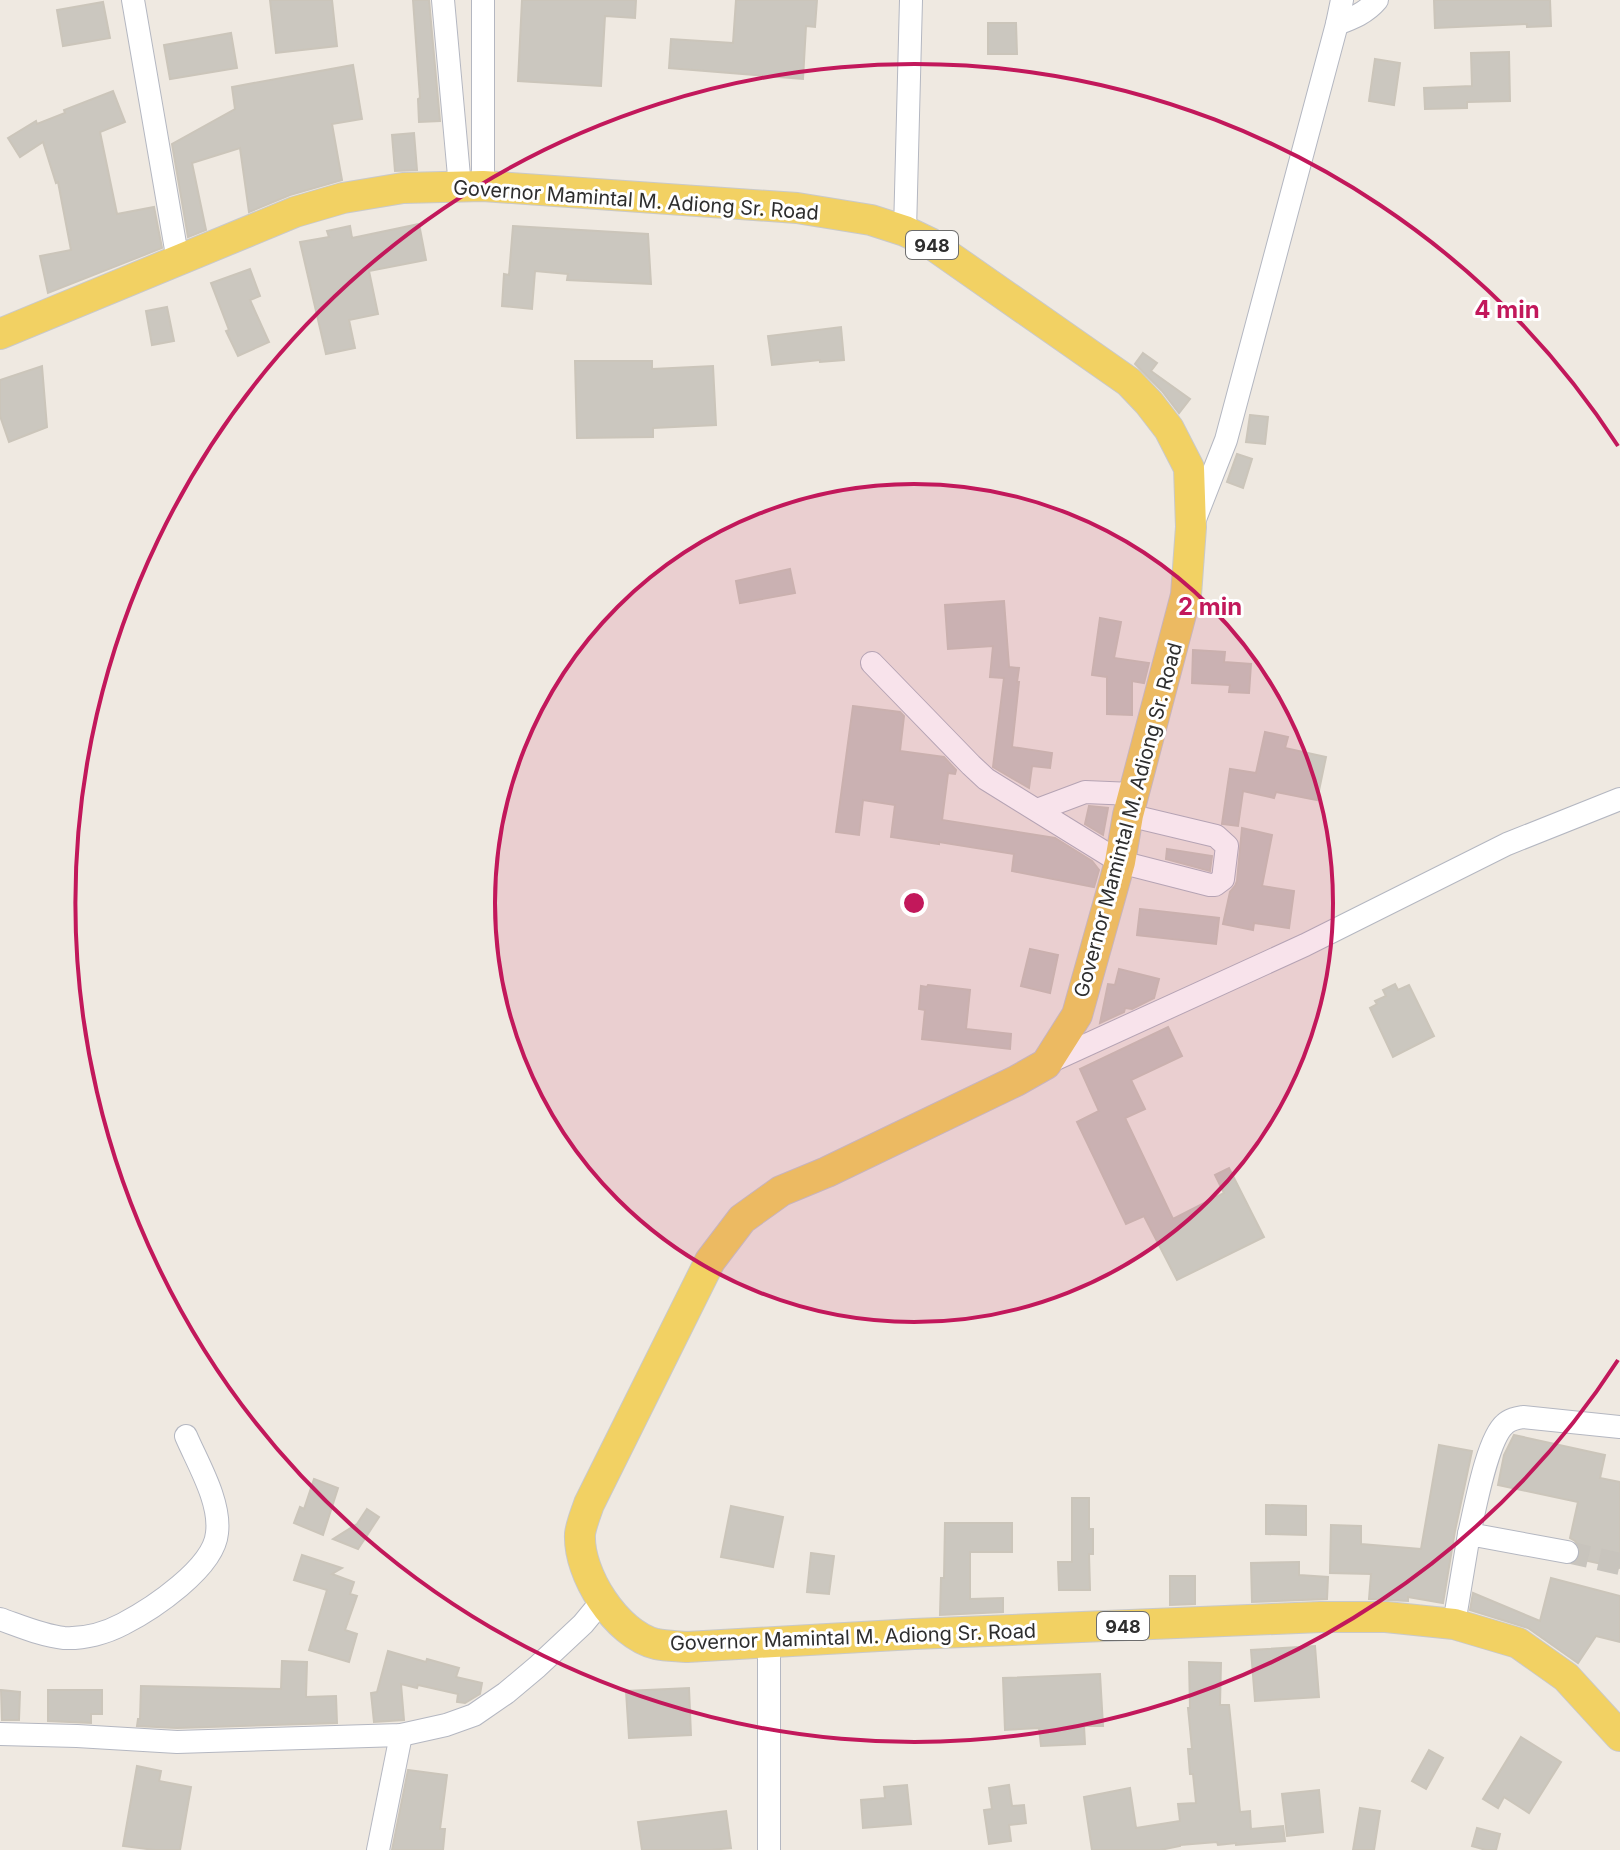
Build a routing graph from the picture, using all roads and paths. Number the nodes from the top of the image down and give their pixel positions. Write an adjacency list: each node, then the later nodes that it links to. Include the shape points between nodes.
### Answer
1 (133, 0): 10 (street)
2 (443, 0): 8 (street)
3 (483, 0): 8 (street)
4 (911, 0): 9 (street)
5 (1342, 0): 7 (street)
6 (1377, 0): 7 (street, via 1370,9)
7 (1337, 24): 12 (street, via 1226,440)
8 (471, 187): 9 (main road, Governor Mamintal M. Adiong Sr. Road / 948, via 797,208); 10 (main road, Governor Mamintal M. Adiong Sr. Road / 948, via 403,188 343,198 295,212)
9 (905, 231): 12 (main road, Governor Mamintal M. Adiong Sr. Road / 948, via 930,243 1129,382 1169,429 1189,468)
10 (178, 261): 11 (main road, Governor Mamintal M. Adiong Sr. Road / 948)
11 (0, 334)
12 (1191, 527): 15 (main road, Governor Mamintal M. Adiong Sr. Road / 948, via 1186,595)
13 (872, 663): 16 (street, via 986,779)
14 (1620, 799): 18 (street, via 1507,844 1305,945)
15 (1130, 804): 16 (street, via 1085,792); 17 (main road, Governor Mamintal M. Adiong Sr. Road / 948); 17 (street, via 1216,836 1227,846 1224,876 1210,885)
16 (1037, 810): 17 (street)
17 (1120, 862): 18 (main road, Governor Mamintal M. Adiong Sr. Road / 948, via 1077,1015)
18 (1046, 1064): 23 (main road, Governor Mamintal M. Adiong Sr. Road / 948, via 781,1191 742,1219 710,1261 589,1504 580,1533 584,1564)
19 (1620, 1427): 21 (street, via 1531,1417 1505,1423 1489,1453)
20 (186, 1436): 24 (street, via 217,1513 217,1536 189,1578 122,1625 91,1636 64,1638)
21 (1469, 1534): 22 (street); 25 (street)
22 (1567, 1552)
23 (602, 1601): 26 (main road, Governor Mamintal M. Adiong Sr. Road / 948, via 635,1635 656,1644); 28 (street, via 537,1667 474,1715)
24 (0, 1619)
25 (1454, 1624): 26 (main road, Governor Mamintal M. Adiong Sr. Road / 948, via 1321,1617); 29 (main road, Governor Mamintal M. Adiong Sr. Road / 948, via 1518,1643 1566,1677)
26 (769, 1644): 31 (street)
27 (0, 1734): 28 (street, via 177,1742)
28 (401, 1735): 30 (street)
29 (1620, 1736)
30 (378, 1850)
31 (769, 1850)

